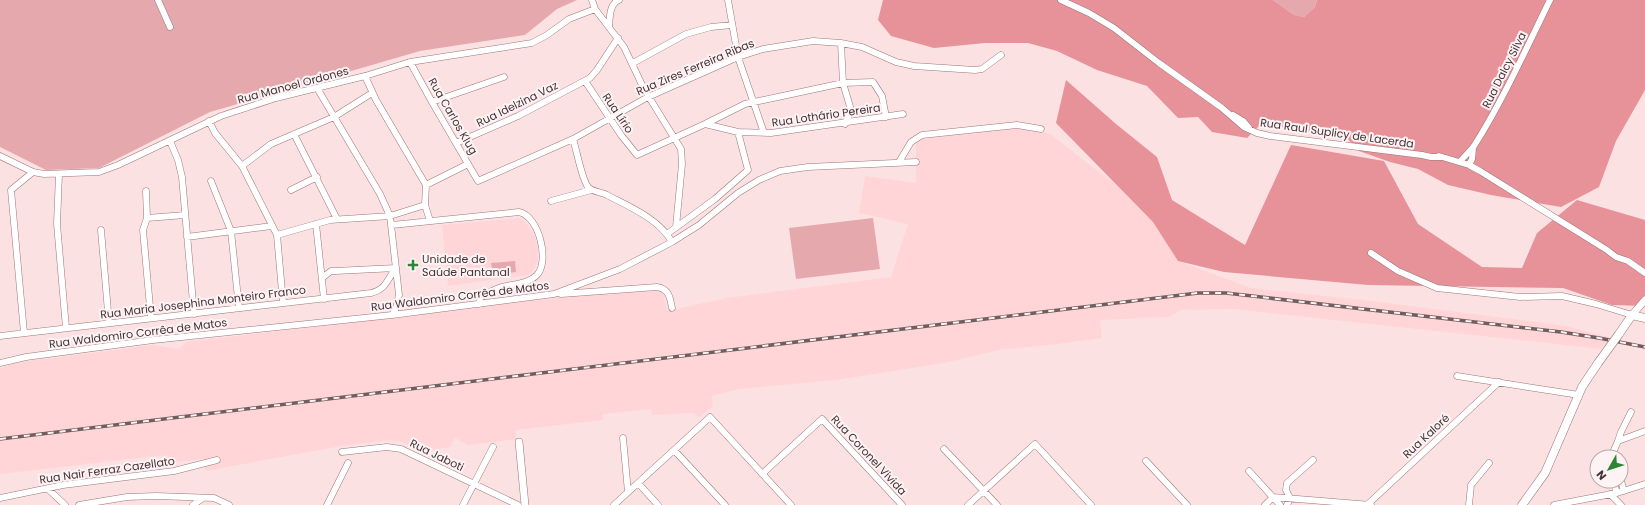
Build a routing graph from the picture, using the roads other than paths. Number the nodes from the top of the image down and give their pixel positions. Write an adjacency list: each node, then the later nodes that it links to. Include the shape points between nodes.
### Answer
1 (158, 0): 9 (street)
2 (592, 0): 7 (street)
3 (619, 0): 10 (street, via 613,3)
4 (728, 0): 8 (street)
5 (1061, 0): 45 (street, Rua Raul Suplicy de Lacerda, via 1114,28 1243,121 1251,130 1270,136 1442,157)
6 (1550, 0): 41 (street, Rua Dalcy Silva, via 1506,90)
7 (595, 9): 10 (street); 15 (street, Rua Manoel Ordones, via 569,19 532,43)
8 (732, 25): 14 (street); 16 (street, via 711,27 686,34)
9 (170, 27)
10 (609, 27): 11 (street)
11 (618, 38): 16 (street); 19 (street, Rua Idelzina Vaz, via 598,70)
12 (841, 42): 13 (street, Rua Zires Ferreira Ribas, via 862,47 896,62 922,67 982,68); 14 (street, Rua Zires Ferreira Ribas, via 796,43); 20 (street)
13 (1000, 55)
14 (738, 57): 23 (street, Rua Zires Ferreira Ribas); 24 (street)
15 (410, 62): 17 (street, Rua Manoel Ordones); 25 (street, Rua Carlos Klug)
16 (633, 63): 23 (street)
17 (365, 76): 21 (street, Rua Manoel Ordones); 22 (street)
18 (504, 77): 25 (street)
19 (585, 80): 29 (street, Rua Lírio); 40 (street, Rua Idelzina Vaz, via 518,116)
20 (843, 83): 24 (street); 28 (street, via 873,82 882,96); 32 (street, via 850,110)
21 (317, 88): 27 (street); 30 (street, Rua Manoel Ordones, via 276,98)
22 (372, 93): 27 (street); 54 (street)
23 (648, 97): 29 (street, Rua Zires Ferreira Ribas); 37 (street)
24 (754, 101): 31 (street); 35 (street)
25 (432, 102): 40 (street, Rua Carlos Klug)
26 (903, 114): 28 (street, Rua Lothário Pereira)
27 (334, 116): 36 (street); 61 (street, via 380,194)
28 (886, 117): 32 (street, Rua Lothário Pereira)
29 (609, 119): 37 (street, Rua Lírio, via 636,155); 38 (street, Rua Zires Ferreira Ribas)
30 (209, 121): 39 (street, Rua Manoel Ordones); 48 (street)
31 (705, 124): 34 (street, Rua Lothário Pereira); 37 (street)
32 (845, 124): 35 (street, Rua Lothário Pereira)
33 (1041, 129): 43 (street, via 1017,125 922,135 911,142)
34 (738, 132): 35 (street, Rua Lothário Pereira); 68 (street, via 748,170 715,199)
35 (764, 133)
36 (294, 134): 48 (street, via 271,144); 51 (street)
37 (674, 138): 68 (street, via 681,150 682,158)
38 (573, 139): 53 (street, Rua Zires Ferreira Ribas); 56 (street)
39 (170, 141): 50 (street, Rua Manoel Ordones, via 107,170); 60 (street, via 181,170)
40 (456, 143): 46 (street, Rua Carlos Klug)
41 (1473, 148): 45 (street, Rua Dalcy Silva); 47 (street, Rua Dalcy Silva)
42 (0, 156): 49 (street, Rua Manoel Ordones)
43 (899, 162): 44 (street, Rua Waldomiro Corrêa de Matos); 74 (street, Rua Waldomiro Corrêa de Matos, via 804,168 770,175 743,189 699,225)
44 (916, 162)
45 (1460, 162): 47 (street, Rua Raul Suplicy de Lacerda)
46 (468, 164): 53 (street, Rua Carlos Klug); 54 (street)
47 (1469, 165): 77 (street, Rua Raul Suplicy de Lacerda, via 1482,176 1492,179 1614,252 1631,267)
48 (242, 166): 67 (street)
49 (33, 172): 50 (street, Rua Manoel Ordones); 93 (street, via 11,190)
50 (59, 174): 92 (street, via 57,224)
51 (317, 177): 55 (street); 63 (street)
52 (211, 181): 70 (street)
53 (478, 181)
54 (426, 185): 59 (street)
55 (291, 190)
56 (591, 190): 58 (street); 71 (street, via 607,195 652,220)
57 (146, 191): 62 (street)
58 (551, 201)
59 (425, 205): 61 (street); 64 (street)
60 (185, 215): 62 (street); 73 (street)
61 (390, 216): 63 (street); 66 (street)
62 (147, 218): 89 (street, via 143,230)
63 (337, 219): 65 (street)
64 (430, 221): 66 (street); 83 (street, via 519,212 531,219 542,246 541,269 527,281 494,290 480,298)
65 (316, 224): 72 (street); 78 (street)
66 (392, 225): 76 (street)
67 (272, 226): 70 (street); 72 (street)
68 (676, 227): 71 (street)
69 (101, 230): 91 (street)
70 (232, 231): 73 (street); 84 (street)
71 (667, 234): 74 (street)
72 (277, 235): 82 (street)
73 (187, 237): 86 (street)
74 (672, 242): 79 (street, Rua Waldomiro Corrêa de Matos, via 620,269)
75 (1371, 253): 88 (street, via 1398,272 1437,288 1520,297 1562,296)
76 (396, 268): 78 (street, via 335,271 327,273); 80 (street, Rua Maria Josephina Monteiro Franco, via 384,287 377,292); 87 (street, via 399,295)
77 (1644, 272)
78 (322, 278): 80 (street)
79 (554, 294): 83 (street, Rua Waldomiro Corrêa de Matos); 85 (street, via 657,287 668,292)
80 (324, 299): 82 (street, Rua Maria Josephina Monteiro Franco)
81 (1645, 300): 88 (street)
82 (283, 303): 84 (street, Rua Maria Josephina Monteiro Franco)
83 (479, 304): 87 (street, Rua Waldomiro Corrêa de Matos)
84 (239, 308): 86 (street, Rua Maria Josephina Monteiro Franco)
85 (672, 308)
86 (194, 314): 89 (street, Rua Maria Josephina Monteiro Franco)
87 (392, 315): 95 (street, Rua Waldomiro Corrêa de Matos, via 153,340 26,357)
88 (1632, 315): 90 (main road); 98 (main road, bridge, via 1586,380)
89 (151, 318): 91 (street, Rua Maria Josephina Monteiro Franco)
90 (1645, 318)
91 (109, 323): 92 (street, Rua Maria Josephina Monteiro Franco)
92 (66, 328): 93 (street, Rua Maria Josephina Monteiro Franco)
93 (24, 333): 94 (street, Rua Maria Josephina Monteiro Franco)
94 (0, 336)
95 (0, 363)
96 (1457, 376): 97 (street)
97 (1499, 382): 98 (street); 149 (street, Rua Kaloré)
98 (1579, 395): 152 (main road, via 1545,473)
99 (1631, 412): 103 (street)
100 (1645, 431): 103 (street)
101 (623, 438): 123 (street)
102 (519, 442): 137 (street)
103 (1618, 442): 106 (street)
104 (493, 447): 117 (street)
105 (944, 449): 121 (street)
106 (1615, 449)
107 (674, 450): 115 (street, via 710,417); 116 (street); 140 (street)
108 (342, 452): 117 (street, Rua Jaboti, via 387,446 401,449)
109 (217, 460): 119 (street, Rua Nair Ferraz Cazellato, via 174,471 64,484)
110 (1313, 460): 128 (street, via 1288,483 1286,490)
111 (1146, 461): 145 (street)
112 (348, 463): 134 (street)
113 (1489, 463): 151 (street, via 1472,485)
114 (1249, 471): 125 (street)
115 (762, 474): 129 (street); 141 (street, Rua Coronel Vivida, via 822,419)
116 (638, 483): 123 (street); 139 (street)
117 (474, 484): 135 (street); 136 (street, Rua Jaboti)
118 (1645, 484): 122 (street)
119 (48, 489): 126 (street, Rua Nair Ferraz Cazellato); 130 (street)
120 (1613, 489): 124 (street)
121 (984, 491): 142 (street); 143 (street); 144 (street, via 1034,444)
122 (1624, 491): 124 (street)
123 (628, 492): 138 (street)
124 (1613, 493): 153 (street); 154 (street)
125 (1273, 497): 128 (street); 146 (street); 147 (street)
126 (0, 498)
127 (203, 498): 131 (street, via 136,496); 132 (street); 133 (street, via 214,498)
128 (1290, 498): 148 (street); 149 (street)
129 (789, 504)
130 (65, 505)
131 (79, 505)
132 (193, 505)
133 (229, 505)
134 (327, 505)
135 (463, 505)
136 (518, 505)
137 (525, 505)
138 (614, 505)
139 (658, 505)
140 (724, 505)
141 (902, 505)
142 (968, 505)
143 (997, 505)
144 (1091, 505)
145 (1187, 505)
146 (1265, 505)
147 (1280, 505)
148 (1287, 505)
149 (1363, 505): 150 (street)
150 (1372, 505)
151 (1470, 505)
152 (1522, 505)
153 (1554, 505)
154 (1621, 505)

